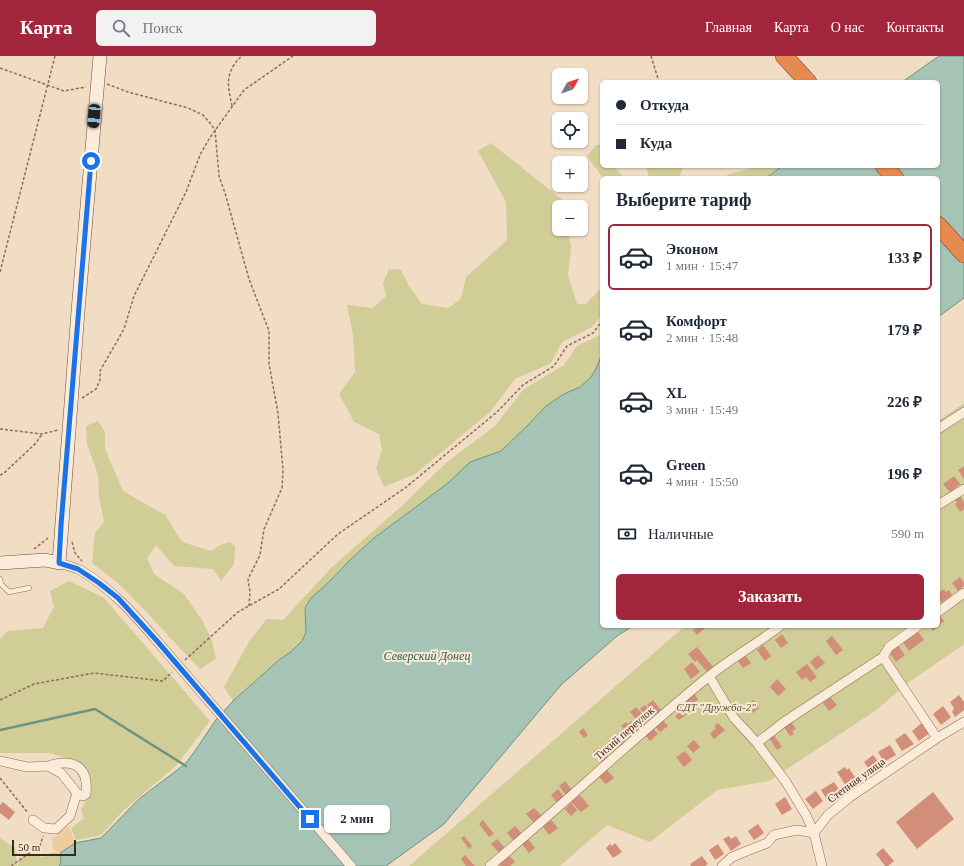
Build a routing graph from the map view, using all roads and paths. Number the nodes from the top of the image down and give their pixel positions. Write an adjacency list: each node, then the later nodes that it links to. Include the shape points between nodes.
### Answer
1 (55, 56): 10 (path)
2 (100, 56): 11 (street)
3 (243, 56): 12 (path, via 239,57 230,71 228,80)
4 (292, 56): 12 (path, via 244,90)
5 (651, 56): 8 (path)
6 (784, 56): 9 (highway)
7 (0, 68): 10 (path)
8 (658, 80)
9 (806, 80)
10 (48, 86): 11 (path, via 64,90); 18 (path)
11 (97, 86): 13 (path, via 106,83 128,92 188,108 203,115); 20 (street)
12 (232, 106): 13 (path)
13 (215, 130): 20 (path, via 200,155 186,192 134,296 124,329 100,371 96,389); 36 (path, via 219,176 249,280 269,331 269,364 278,414 283,470 282,488 264,529 260,555 248,579)
14 (886, 168): 15 (highway)
15 (893, 176)
16 (940, 227): 17 (highway)
17 (964, 254)
18 (0, 272)
19 (600, 324): 36 (path, via 593,333 567,346 554,366 523,385 497,412 405,488 338,534 279,589)
20 (72, 404): 22 (street)
21 (964, 412): 23 (street)
22 (70, 426): 25 (path); 31 (street)
23 (940, 428)
24 (0, 429): 25 (path)
25 (42, 434): 26 (path, via 36,443)
26 (0, 475)
27 (964, 488): 28 (street)
28 (940, 504)
29 (71, 541): 32 (path)
30 (0, 563): 31 (street, via 45,560)
31 (59, 563): 53 (street, bridge, via 78,569 118,598)
32 (83, 563)
33 (0, 579): 34 (lane, via 8,592)
34 (29, 588)
35 (964, 593): 37 (street)
36 (248, 606): 41 (path, via 238,612)
37 (940, 611)
38 (777, 628): 43 (street, Тихий переулок)
39 (915, 628): 40 (street, via 889,647)
40 (883, 657): 46 (street); 47 (street, via 784,722)
41 (180, 665)
42 (174, 670): 44 (path, via 163,681 94,673 34,684)
43 (709, 676): 47 (street, via 734,718); 54 (street, Тихий переулок)
44 (0, 700)
45 (964, 722): 46 (street, Степная улица)
46 (937, 738): 52 (street, Степная улица, via 850,796 828,815)
47 (757, 743): 52 (street, via 786,782)
48 (0, 761): 49 (street, via 27,767)
49 (48, 766): 50 (street, via 61,773); 50 (street, via 75,764 83,773 87,786 86,794 83,796)
50 (77, 793): 51 (street, via 70,816 56,829 44,828)
51 (33, 820)
52 (814, 833): 55 (street, via 797,830 774,835 767,843 732,857); 56 (street)
53 (351, 866)
54 (490, 866)
55 (722, 866)
56 (822, 866)

